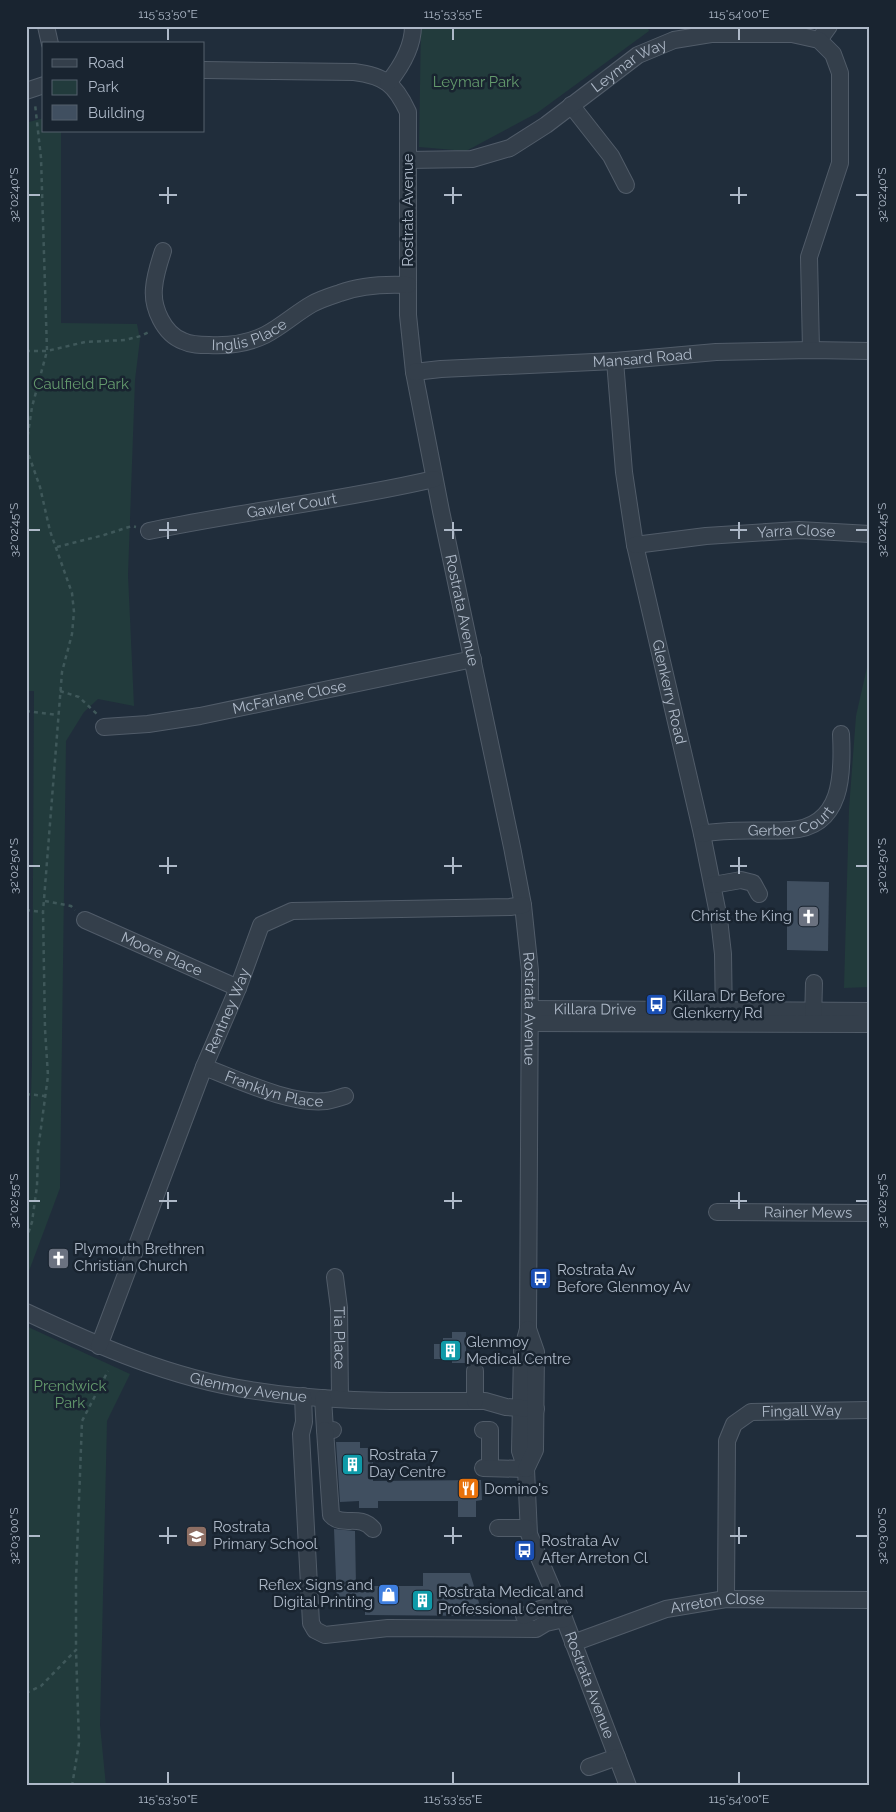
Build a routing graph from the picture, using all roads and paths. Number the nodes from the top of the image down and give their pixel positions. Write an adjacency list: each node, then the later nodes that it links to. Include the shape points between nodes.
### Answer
1 (46, 26): 5 (street)
2 (413, 26): 7 (street, via 410,48)
3 (829, 26): 4 (street)
4 (819, 40): 9 (street, Leymar Way, via 792,34 711,34 674,40 638,55); 15 (street, via 834,54 840,72 840,163 809,257)
5 (50, 42)
6 (205, 70): 7 (street, Rostrata Avenue, via 354,72 371,74)
7 (388, 83): 10 (street, Rostrata Avenue, via 399,93 408,112)
8 (34, 88): 17 (path, via 41,158)
9 (571, 105): 10 (street, Leymar Way, via 510,148 472,159); 11 (street, via 611,156)
10 (408, 160): 13 (street, Rostrata Avenue)
11 (626, 185)
12 (163, 251): 14 (street, Inglis Place, via 154,290 156,308)
13 (408, 285): 14 (street, Inglis Place, via 387,284 340,293 311,305 265,335 243,343 220,346 192,344 181,341); 20 (street, Rostrata Avenue)
14 (163, 324): 17 (path, via 141,336 125,340 85,342)
15 (812, 350): 18 (street, Mansard Road); 19 (street, Mansard Road, via 716,352)
16 (26, 351): 17 (path)
17 (47, 351): 25 (path, via 32,407 26,447)
18 (870, 351)
19 (615, 361): 20 (street, Mansard Road); 24 (street, Glenkerry Road, via 624,472)
20 (414, 372): 21 (street, Rostrata Avenue)
21 (434, 479): 22 (street, Gawler Court); 26 (street, Rostrata Avenue)
22 (149, 531): 25 (path, via 132,526)
23 (870, 534): 24 (street, Yarra Close, via 799,530)
24 (635, 545): 32 (street, Glenkerry Road)
25 (56, 547): 27 (path, via 72,593 74,612)
26 (474, 660): 30 (street, McFarlane Close, via 210,714); 36 (street, Rostrata Avenue)
27 (60, 691): 29 (path); 30 (path, via 79,697 96,711)
28 (26, 712): 29 (path)
29 (57, 715): 35 (path)
30 (104, 727)
31 (841, 734): 32 (street, Gerber Court, via 839,790 831,809 814,823 792,830 733,829)
32 (702, 834): 33 (street, Glenkerry Road)
33 (713, 885): 34 (street, via 741,880 752,883); 44 (street, Glenkerry Road, via 723,954)
34 (759, 894)
35 (45, 901): 38 (path); 39 (path, via 71,906)
36 (523, 905): 41 (street, Rentney Way, via 292,911 261,925); 43 (street, Rostrata Avenue, via 530,971)
37 (26, 910): 38 (path)
38 (43, 912): 49 (path, via 48,1076)
39 (85, 920): 41 (street, Moore Place)
40 (814, 984): 45 (street)
41 (238, 988): 47 (street, Rentney Way)
42 (870, 1011): 45 (street, Killara Drive)
43 (530, 1016): 44 (street, Killara Drive); 63 (street, Rostrata Avenue, via 528,1329 522,1351)
44 (724, 1017): 45 (street, Killara Drive)
45 (813, 1018): 46 (street, Killara Drive)
46 (870, 1024)
47 (204, 1067): 50 (street, Franklyn Place, via 300,1100 325,1101); 56 (street, Rentney Way)
48 (26, 1094): 49 (path)
49 (45, 1096): 53 (path, via 37,1186)
50 (345, 1096)
51 (717, 1212): 52 (street, Rainer Mews)
52 (870, 1213)
53 (26, 1240)
54 (335, 1277): 61 (street, Tia Place, via 339,1308)
55 (26, 1312): 56 (street, Glenmoy Avenue)
56 (99, 1346): 59 (street, Glenmoy Avenue, via 202,1380)
57 (108, 1371): 75 (path, via 82,1421)
58 (475, 1371): 62 (street)
59 (303, 1396): 60 (street, Glenmoy Avenue); 72 (street, via 301,1434 312,1626 315,1630 324,1635 388,1628 404,1634 536,1628)
60 (323, 1398): 61 (street, Glenmoy Avenue); 69 (street, via 329,1430 331,1515 339,1521 368,1523)
61 (340, 1399): 62 (street, Glenmoy Avenue)
62 (480, 1401): 63 (street, Glenmoy Avenue)
63 (528, 1402): 66 (street, Rostrata Avenue, via 520,1451)
64 (870, 1410): 70 (street, Fingall Way, via 751,1412 734,1424 727,1441)
65 (482, 1430): 66 (street, via 490,1430 486,1468)
66 (526, 1469): 68 (street, Rostrata Avenue)
67 (498, 1528): 68 (street)
68 (528, 1528): 72 (street, Rostrata Avenue)
69 (373, 1529)
70 (726, 1599): 71 (street, Arreton Close); 74 (street, Arreton Close, via 666,1609)
71 (870, 1600)
72 (561, 1612): 73 (street, via 540,1610); 74 (street, Rostrata Avenue)
73 (524, 1616)
74 (572, 1642): 77 (street, Rostrata Avenue)
75 (76, 1650): 76 (path, via 41,1686); 79 (path, via 79,1743)
76 (26, 1692)
77 (617, 1757): 78 (street); 80 (street, Rostrata Avenue)
78 (588, 1767)
79 (72, 1786)
80 (628, 1786)

